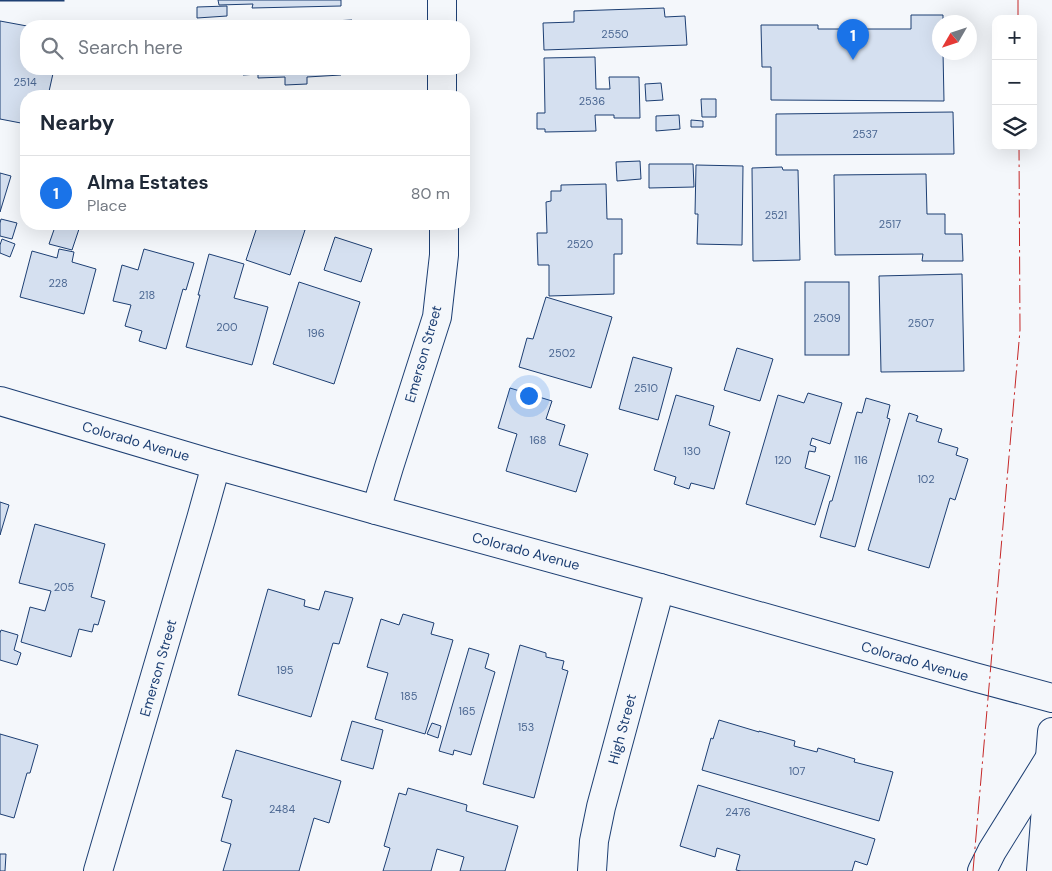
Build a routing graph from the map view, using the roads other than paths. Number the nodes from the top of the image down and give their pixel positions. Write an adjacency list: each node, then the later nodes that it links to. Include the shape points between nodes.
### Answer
1 (442, 0): 2 (street)
2 (442, 20)
3 (442, 75): 4 (street)
4 (442, 90)
5 (444, 230): 8 (street, Emerson Street, via 437,317)
6 (0, 401): 7 (street, Colorado Avenue)
7 (216, 464): 8 (street, Colorado Avenue); 12 (street, Emerson Street)
8 (376, 510): 9 (street, Colorado Avenue)
9 (660, 588): 10 (street, Colorado Avenue); 13 (street, High Street, via 601,807)
10 (1052, 698)
11 (1051, 745): 14 (street); 15 (street)
12 (98, 871)
13 (592, 871)
14 (982, 871)
15 (1041, 871)

